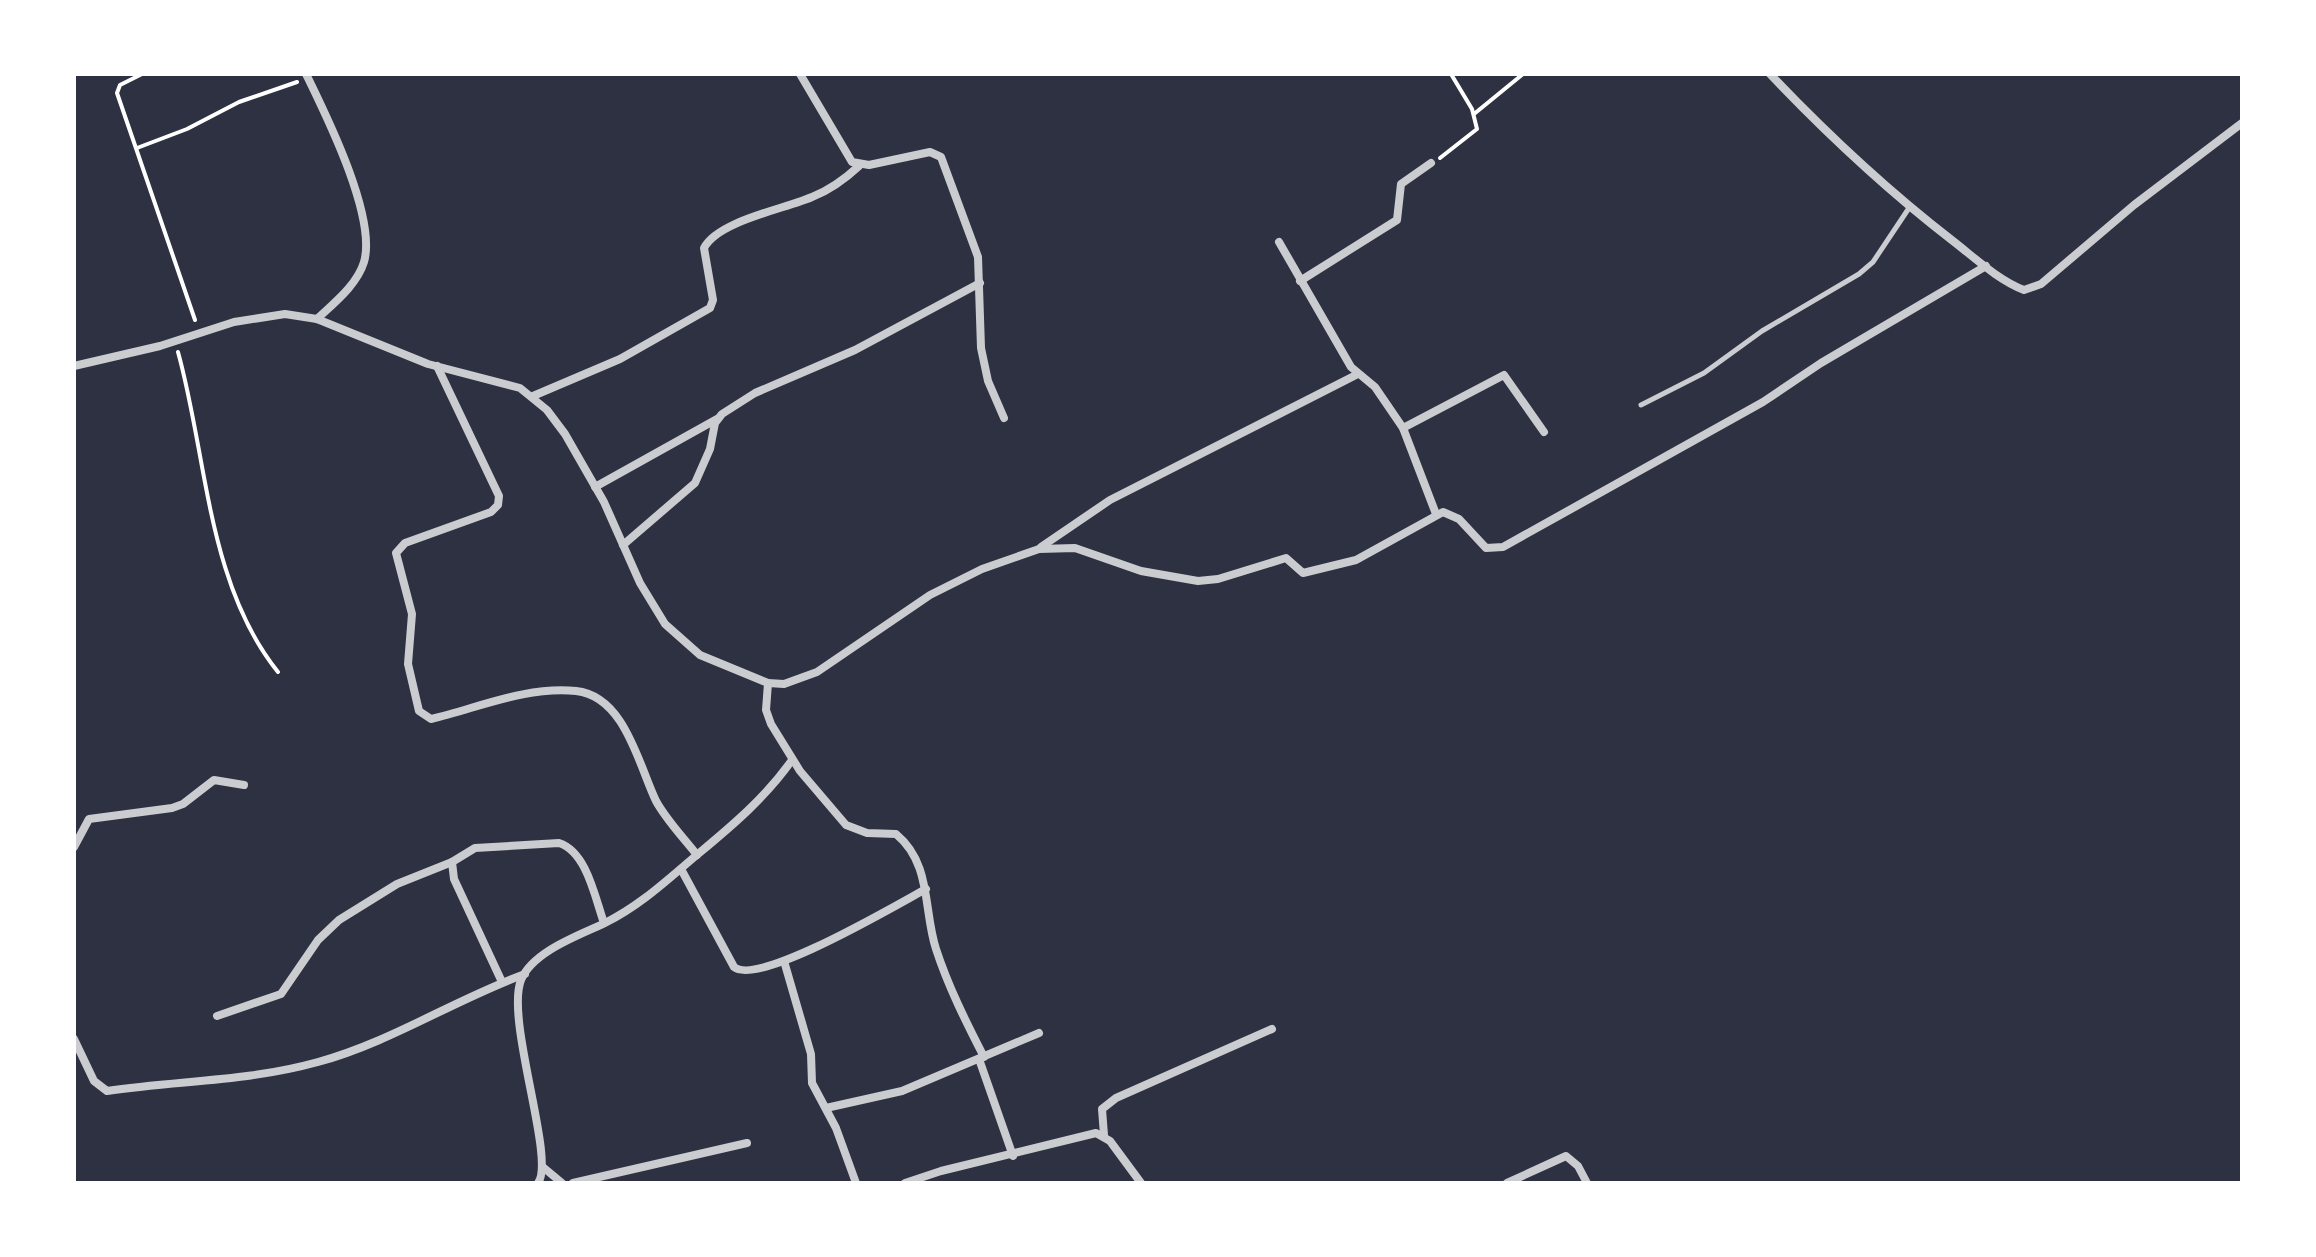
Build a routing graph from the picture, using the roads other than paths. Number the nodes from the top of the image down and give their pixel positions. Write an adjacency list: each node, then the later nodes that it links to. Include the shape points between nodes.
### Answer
1 (800, 74): 6 (street, via 844,152)
2 (1770, 74): 7 (street)
3 (307, 76): 12 (street, via 347,167 364,232 364,261 355,279)
4 (2242, 123): 9 (street, via 2032,289 2015,286)
5 (1431, 163): 10 (street, via 1401,184 1397,220)
6 (859, 166): 11 (street, via 930,152 941,157 971,233); 16 (street, via 831,188 731,226 708,241 704,248 710,308 620,359)
7 (1909, 208): 9 (street); 17 (lane, via 1859,274 1762,331 1704,373)
8 (1279, 242): 10 (street)
9 (1986, 266): 23 (street, via 1763,402 1517,541 1486,548 1459,519)
10 (1300, 281): 15 (street)
11 (980, 283): 18 (street, via 855,350 755,393); 19 (street, via 984,366)
12 (317, 319): 13 (street, via 269,315); 14 (street)
13 (74, 366)
14 (437, 366): 16 (street, via 506,383); 30 (street, via 499,496 491,512 405,543 396,553 412,614 408,664 419,711 431,719 514,696 587,694 632,739 658,803)
15 (1356, 375): 20 (street, via 1371,382); 25 (street, via 1110,500)
16 (533, 396): 22 (street, via 565,434)
17 (1641, 405)
18 (719, 418): 22 (street); 24 (street, via 695,483)
19 (1004, 418)
20 (1403, 428): 21 (street, via 1504,375); 23 (street)
21 (1544, 432)
22 (595, 487): 24 (street)
23 (1436, 514): 25 (street, via 1356,560 1303,573 1286,558 1218,579 1177,580 1075,548)
24 (623, 545): 26 (street, via 652,605 681,641 718,664)
25 (1039, 549): 26 (street, via 930,595 817,672 784,684)
26 (768, 683): 27 (street, via 766,710)
27 (792, 760): 30 (street, via 765,795); 33 (street, via 846,825 867,833 888,832 905,842)
28 (244, 785): 29 (street, via 214,780 172,808 89,819)
29 (74, 847)
30 (697, 855): 32 (street)
31 (452, 862): 34 (street, via 475,848 568,846 581,863); 37 (street, via 454,879); 38 (street, via 388,888 339,920 318,940 281,994)
32 (681, 869): 34 (street, via 645,900); 35 (street, via 734,967 748,973)
33 (926, 889): 35 (street); 42 (street, via 936,952)
34 (604, 923): 36 (street, via 548,953)
35 (784, 961): 43 (street, via 811,1054 812,1083)
36 (525, 974): 37 (street); 47 (street, via 520,1014)
37 (502, 982): 41 (street, via 372,1044 320,1062 232,1081 140,1084 107,1091 94,1081)
38 (217, 1016)
39 (1272, 1029): 44 (street, via 1116,1098 1102,1109)
40 (1039, 1033): 42 (street)
41 (74, 1039)
42 (982, 1058): 43 (street, via 902,1091); 46 (street)
43 (826, 1108): 51 (street)
44 (1104, 1135): 46 (street, via 1088,1134); 53 (street)
45 (747, 1143): 50 (street)
46 (1013, 1156): 52 (street)
47 (544, 1168): 48 (street); 49 (street)
48 (538, 1183)
49 (562, 1183)
50 (573, 1183)
51 (856, 1183)
52 (905, 1183)
53 (1141, 1183)
54 (1507, 1183): 55 (street, via 1566,1156)
55 (1587, 1183)

